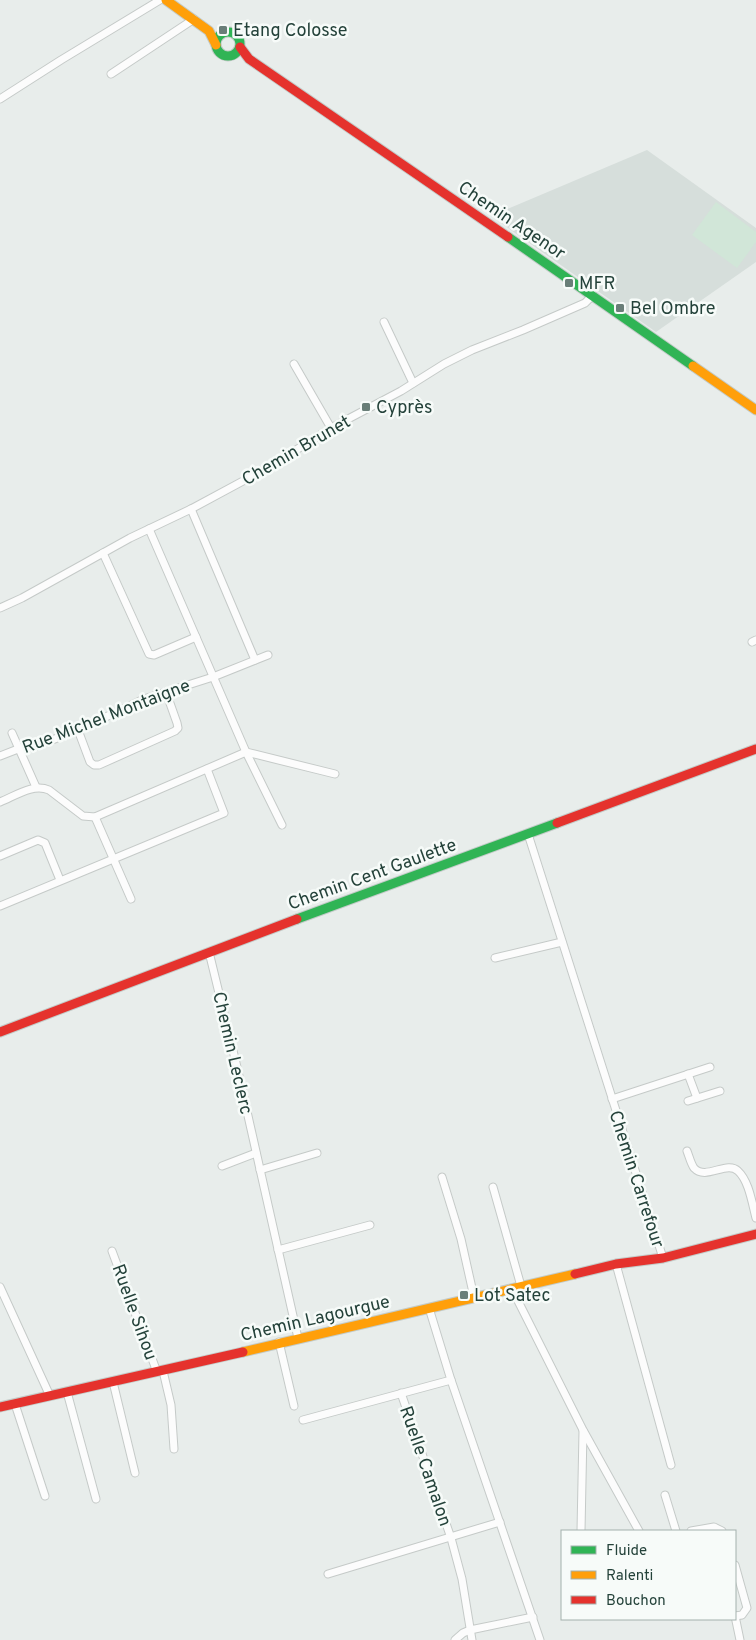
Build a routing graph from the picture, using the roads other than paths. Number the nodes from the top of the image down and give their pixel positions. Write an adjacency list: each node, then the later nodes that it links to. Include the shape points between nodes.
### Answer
1 (160, 0): 11 (street)
2 (166, 0): 3 (street, Chemin Agenor)
3 (194, 19): 4 (street, Chemin Agenor); 10 (street)
4 (209, 31): 5 (street, Chemin Agenor); 6 (street, Chemin Agenor)
5 (223, 34): 6 (street); 7 (street, Chemin Agenor, via 236,35)
6 (216, 45): 8 (street, Chemin Agenor, via 220,54)
7 (240, 47): 8 (street); 9 (street, Chemin Agenor)
8 (234, 55): 9 (street, Chemin Agenor)
9 (249, 59): 12 (street, Chemin Agenor)
10 (111, 74)
11 (0, 99)
12 (593, 295): 15 (street, Chemin Brunet, via 590,300 472,350); 16 (street, Chemin Agenor)
13 (384, 322): 15 (street)
14 (294, 364): 17 (street)
15 (414, 383): 17 (street, Chemin Brunet)
16 (756, 410)
17 (331, 428): 18 (street, Chemin Brunet, via 269,467)
18 (191, 509): 19 (street, Chemin Brunet); 24 (street)
19 (149, 529): 20 (street, Chemin Brunet); 22 (street)
20 (103, 553): 21 (street, Chemin Brunet); 22 (street, via 149,654 154,655)
21 (0, 608)
22 (196, 637): 25 (street)
23 (268, 655): 24 (street, Rue Michel Montaigne)
24 (255, 660): 25 (street, Rue Michel Montaigne)
25 (213, 677): 26 (street, Rue Michel Montaigne); 31 (street)
26 (166, 692): 27 (street, Rue Michel Montaigne); 27 (street, via 178,728 98,765 90,762)
27 (78, 730): 29 (street, Rue Michel Montaigne, via 34,747)
28 (12, 733): 29 (street)
29 (18, 749): 32 (street, Rue Michel Montaigne); 35 (street)
30 (756, 749): 39 (street, Chemin Cent Gaulette)
31 (246, 752): 33 (street); 34 (street); 38 (street)
32 (0, 756)
33 (207, 769): 37 (street); 41 (street, via 224,813)
34 (335, 774)
35 (36, 787): 36 (street); 37 (street, via 49,790 83,816)
36 (0, 802)
37 (96, 817): 41 (street)
38 (282, 825)
39 (528, 834): 45 (street, Chemin Carrefour); 46 (street, Chemin Cent Gaulette)
40 (0, 856): 42 (street, via 38,840 45,843)
41 (114, 859): 42 (street); 43 (street)
42 (60, 880): 44 (street)
43 (131, 900)
44 (0, 906)
45 (562, 942): 47 (street); 53 (street, Chemin Carrefour)
46 (209, 952): 48 (street, Chemin Cent Gaulette); 57 (street, Chemin Leclerc)
47 (495, 958)
48 (0, 1032)
49 (710, 1067): 50 (street, Chemin Carrefour)
50 (688, 1074): 52 (street); 53 (street, Chemin Carrefour)
51 (720, 1091): 52 (street)
52 (697, 1098): 54 (street)
53 (612, 1099): 67 (street, Chemin Carrefour)
54 (688, 1101)
55 (687, 1151): 62 (street, via 696,1170 708,1172 730,1167 740,1172)
56 (317, 1153): 59 (street)
57 (256, 1154): 58 (street); 59 (street, Chemin Leclerc)
58 (222, 1166)
59 (260, 1170): 65 (street, Chemin Leclerc)
60 (442, 1177): 72 (street)
61 (493, 1187): 69 (street)
62 (756, 1218)
63 (370, 1225): 65 (street)
64 (756, 1234): 67 (street, Chemin Lagourgue)
65 (278, 1250): 74 (street, Chemin Leclerc)
66 (112, 1251): 76 (street, Ruelle Sihou)
67 (663, 1258): 68 (street, Chemin Lagourgue)
68 (616, 1264): 69 (street, Chemin Lagourgue); 88 (street)
69 (522, 1286): 71 (street, Chemin Lagourgue)
70 (0, 1287): 81 (street)
71 (508, 1289): 72 (street, Chemin Lagourgue); 86 (street, via 517,1299)
72 (474, 1297): 73 (street, Chemin Lagourgue)
73 (429, 1308): 74 (street, Chemin Lagourgue); 77 (street)
74 (298, 1338): 75 (street, Chemin Lagourgue)
75 (279, 1342): 76 (street, Chemin Lagourgue); 83 (street)
76 (160, 1372): 78 (street, Chemin Lagourgue); 87 (street, via 172,1406)
77 (451, 1380): 80 (street, Ruelle Camalon); 93 (street)
78 (113, 1382): 79 (street, Chemin Lagourgue); 89 (street)
79 (67, 1392): 81 (street, Chemin Lagourgue); 92 (street)
80 (401, 1394): 85 (street, Ruelle Camalon); 99 (street, Ruelle Camalon)
81 (50, 1396): 82 (street, Chemin Lagourgue)
82 (15, 1404): 84 (street, Chemin Lagourgue); 91 (street)
83 (294, 1406)
84 (0, 1407)
85 (303, 1420)
86 (583, 1430): 94 (street); 95 (street)
87 (174, 1449)
88 (671, 1465)
89 (135, 1473)
90 (665, 1495): 96 (street)
91 (45, 1496)
92 (96, 1499)
93 (500, 1522): 99 (street, Ruelle Camalon); 103 (street)
94 (580, 1530)
95 (638, 1530)
96 (676, 1530)
97 (696, 1530): 98 (street, via 714,1527)
98 (720, 1530)
99 (451, 1538): 101 (street, Ruelle Camalon); 105 (street, Ruelle Camalon)
100 (736, 1570): 102 (street, via 747,1608 742,1615)
101 (328, 1574)
102 (736, 1616)
103 (533, 1617): 105 (street); 108 (street)
104 (736, 1620): 109 (street)
105 (470, 1630): 106 (street); 107 (street, Ruelle Camalon)
106 (455, 1640)
107 (472, 1640)
108 (540, 1640)
109 (740, 1640)

